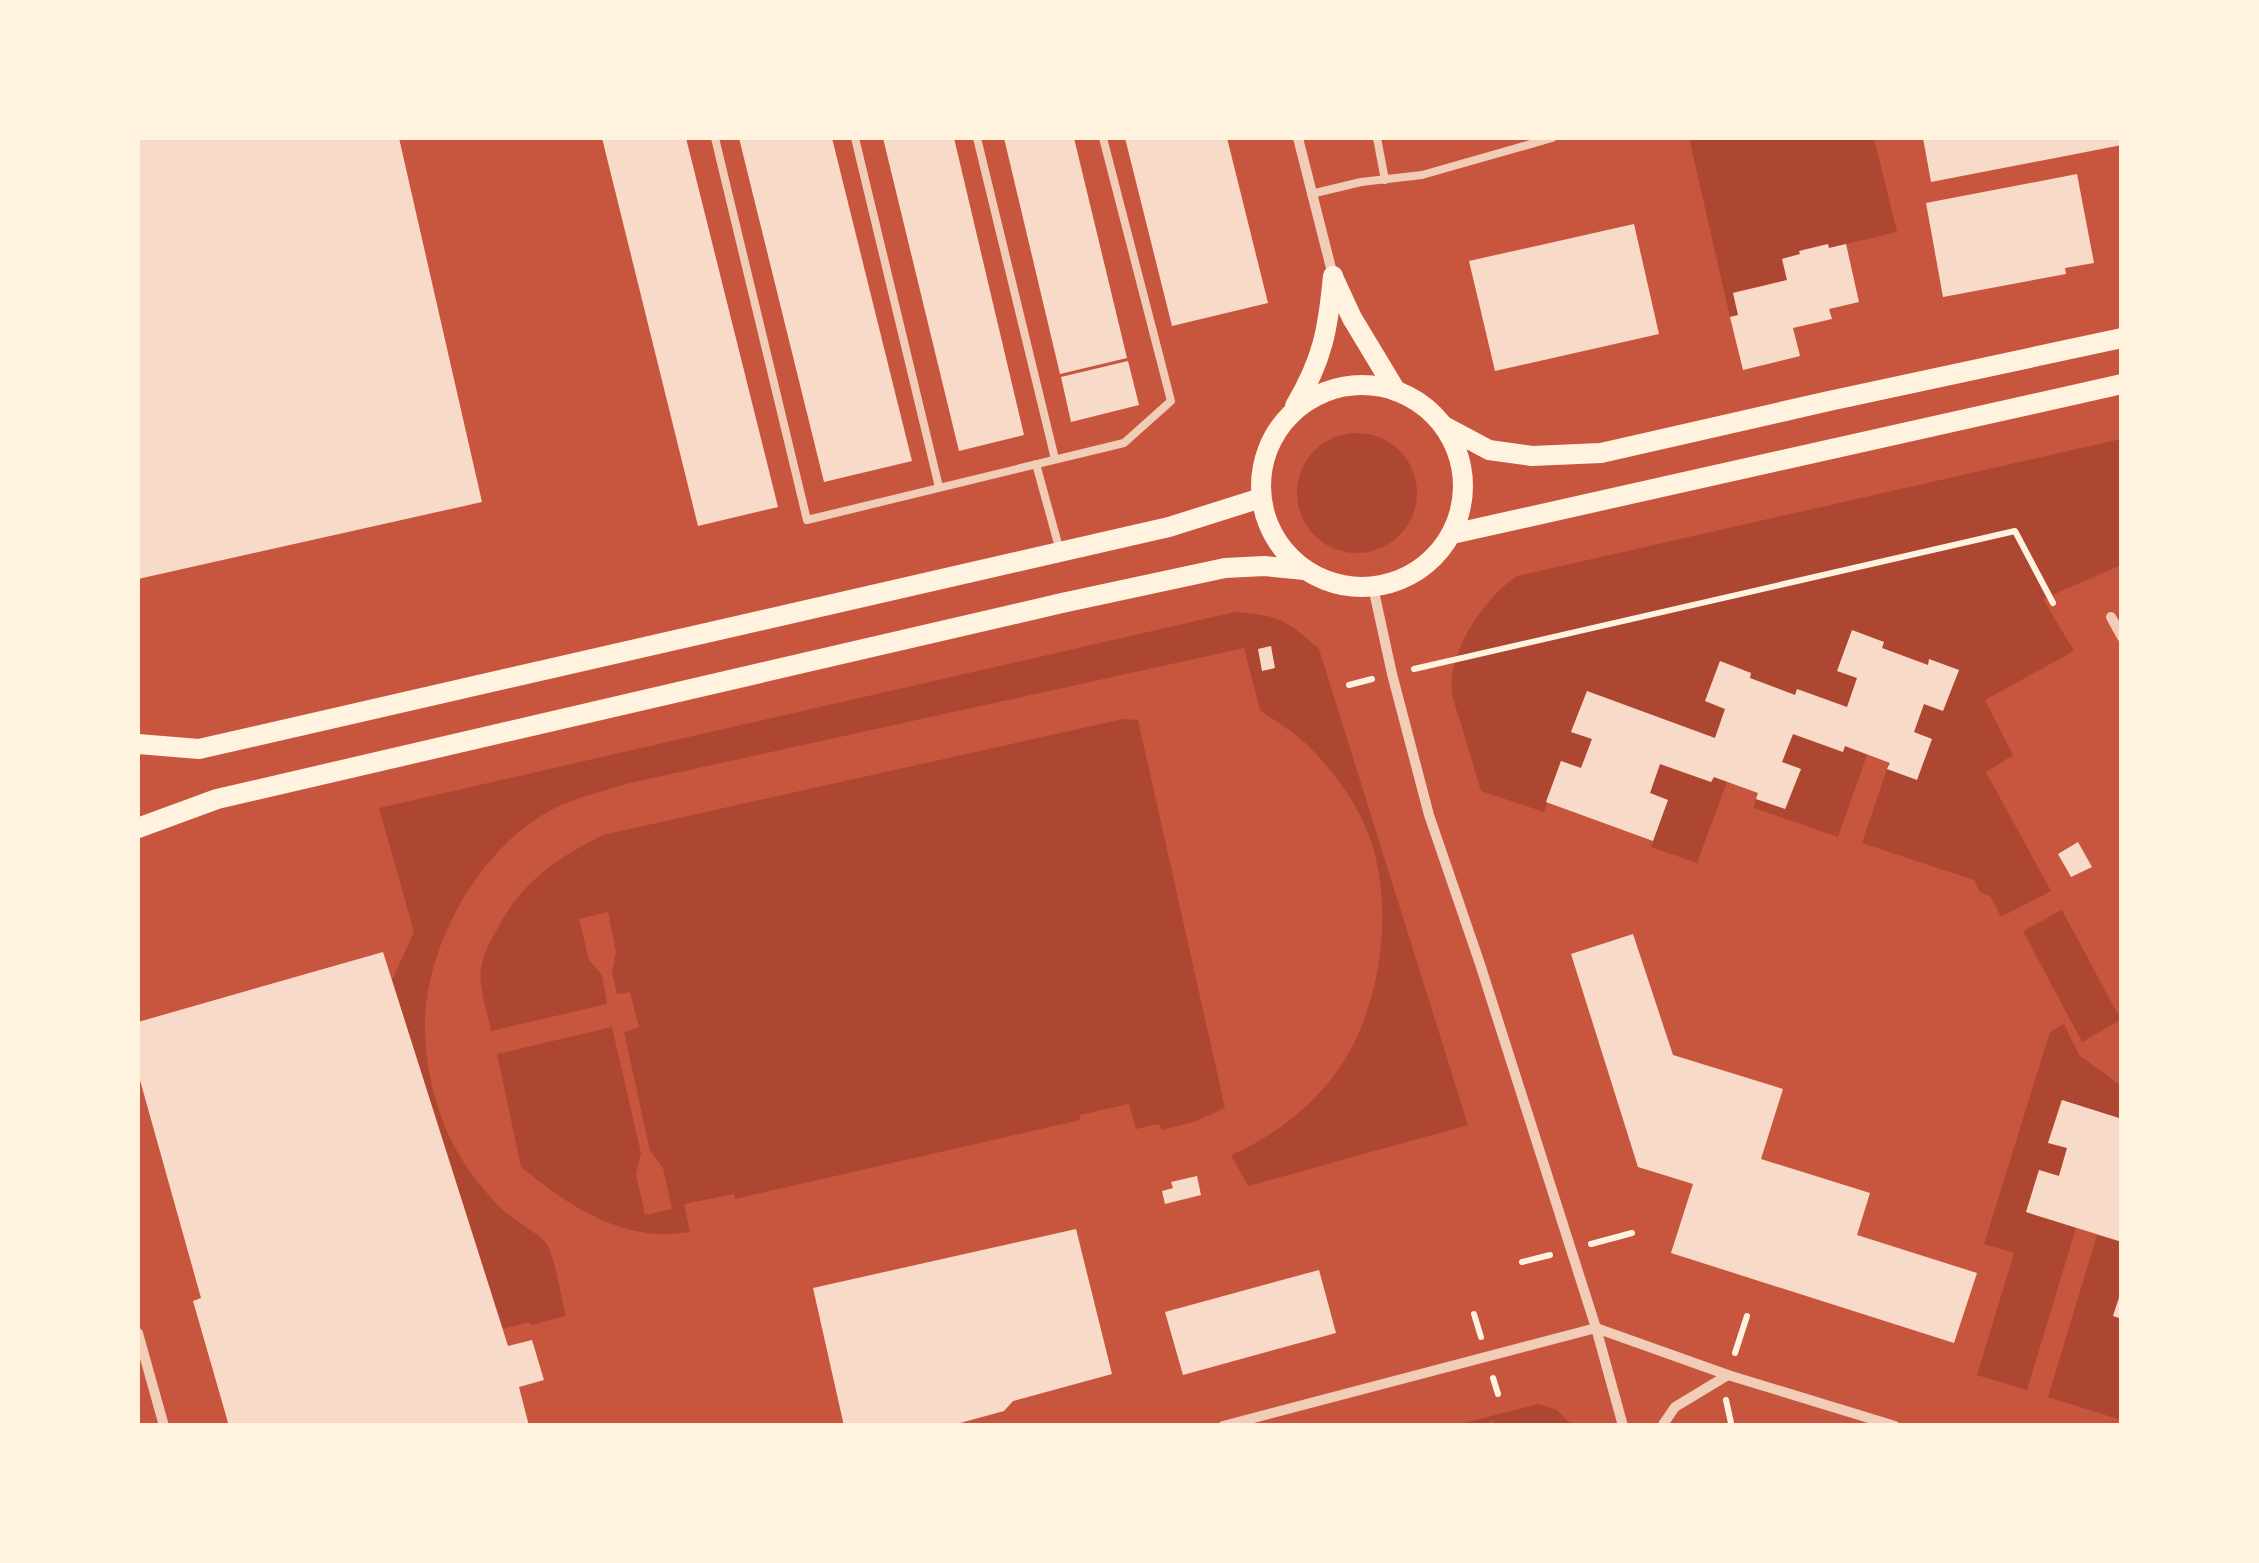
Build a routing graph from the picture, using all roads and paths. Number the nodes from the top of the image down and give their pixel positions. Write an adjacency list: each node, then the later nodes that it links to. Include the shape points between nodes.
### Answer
1 (715, 138): 18 (lane, via 807,520)
2 (855, 138): 18 (lane)
3 (976, 138): 16 (lane)
4 (1103, 138): 16 (lane, via 1171,401 1124,442)
5 (1298, 138): 9 (street)
6 (1377, 138): 8 (lane)
7 (1552, 138): 8 (lane)
8 (1385, 180): 9 (lane)
9 (1311, 194): 10 (street)
10 (1333, 276): 13 (main road); 14 (main road, via 1322,351)
11 (2122, 338): 15 (main road, via 1601,454 1489,450)
12 (2122, 384): 20 (main road)
13 (1396, 391): 14 (main road, via 1360,385 1323,392); 15 (main road)
14 (1292, 413): 19 (main road, via 1268,446)
15 (1444, 426): 20 (main road, via 1463,478)
16 (1055, 459): 17 (lane)
17 (1036, 464): 18 (lane); 21 (lane)
18 (939, 487)
19 (1261, 498): 21 (main road, via 1169,527); 22 (main road, via 1268,526)
20 (1452, 534): 23 (main road, via 1432,560 1405,578)
21 (1060, 550): 28 (main road, via 199,749)
22 (1305, 570): 23 (main road, via 1326,581); 29 (main road, via 1225,568 1062,603 216,799)
23 (1373, 587): 30 (street, via 1429,814)
24 (2054, 604): 27 (path, via 2015,531)
25 (2110, 617): 26 (street)
26 (2122, 637)
27 (1432, 666)
28 (138, 744)
29 (138, 828)
30 (1596, 1328): 32 (street); 34 (street); 35 (street)
31 (138, 1333): 33 (street)
32 (1728, 1375): 36 (street, via 1675,1407); 37 (street)
33 (164, 1426)
34 (1222, 1426)
35 (1623, 1426)
36 (1662, 1426)
37 (1895, 1426)

